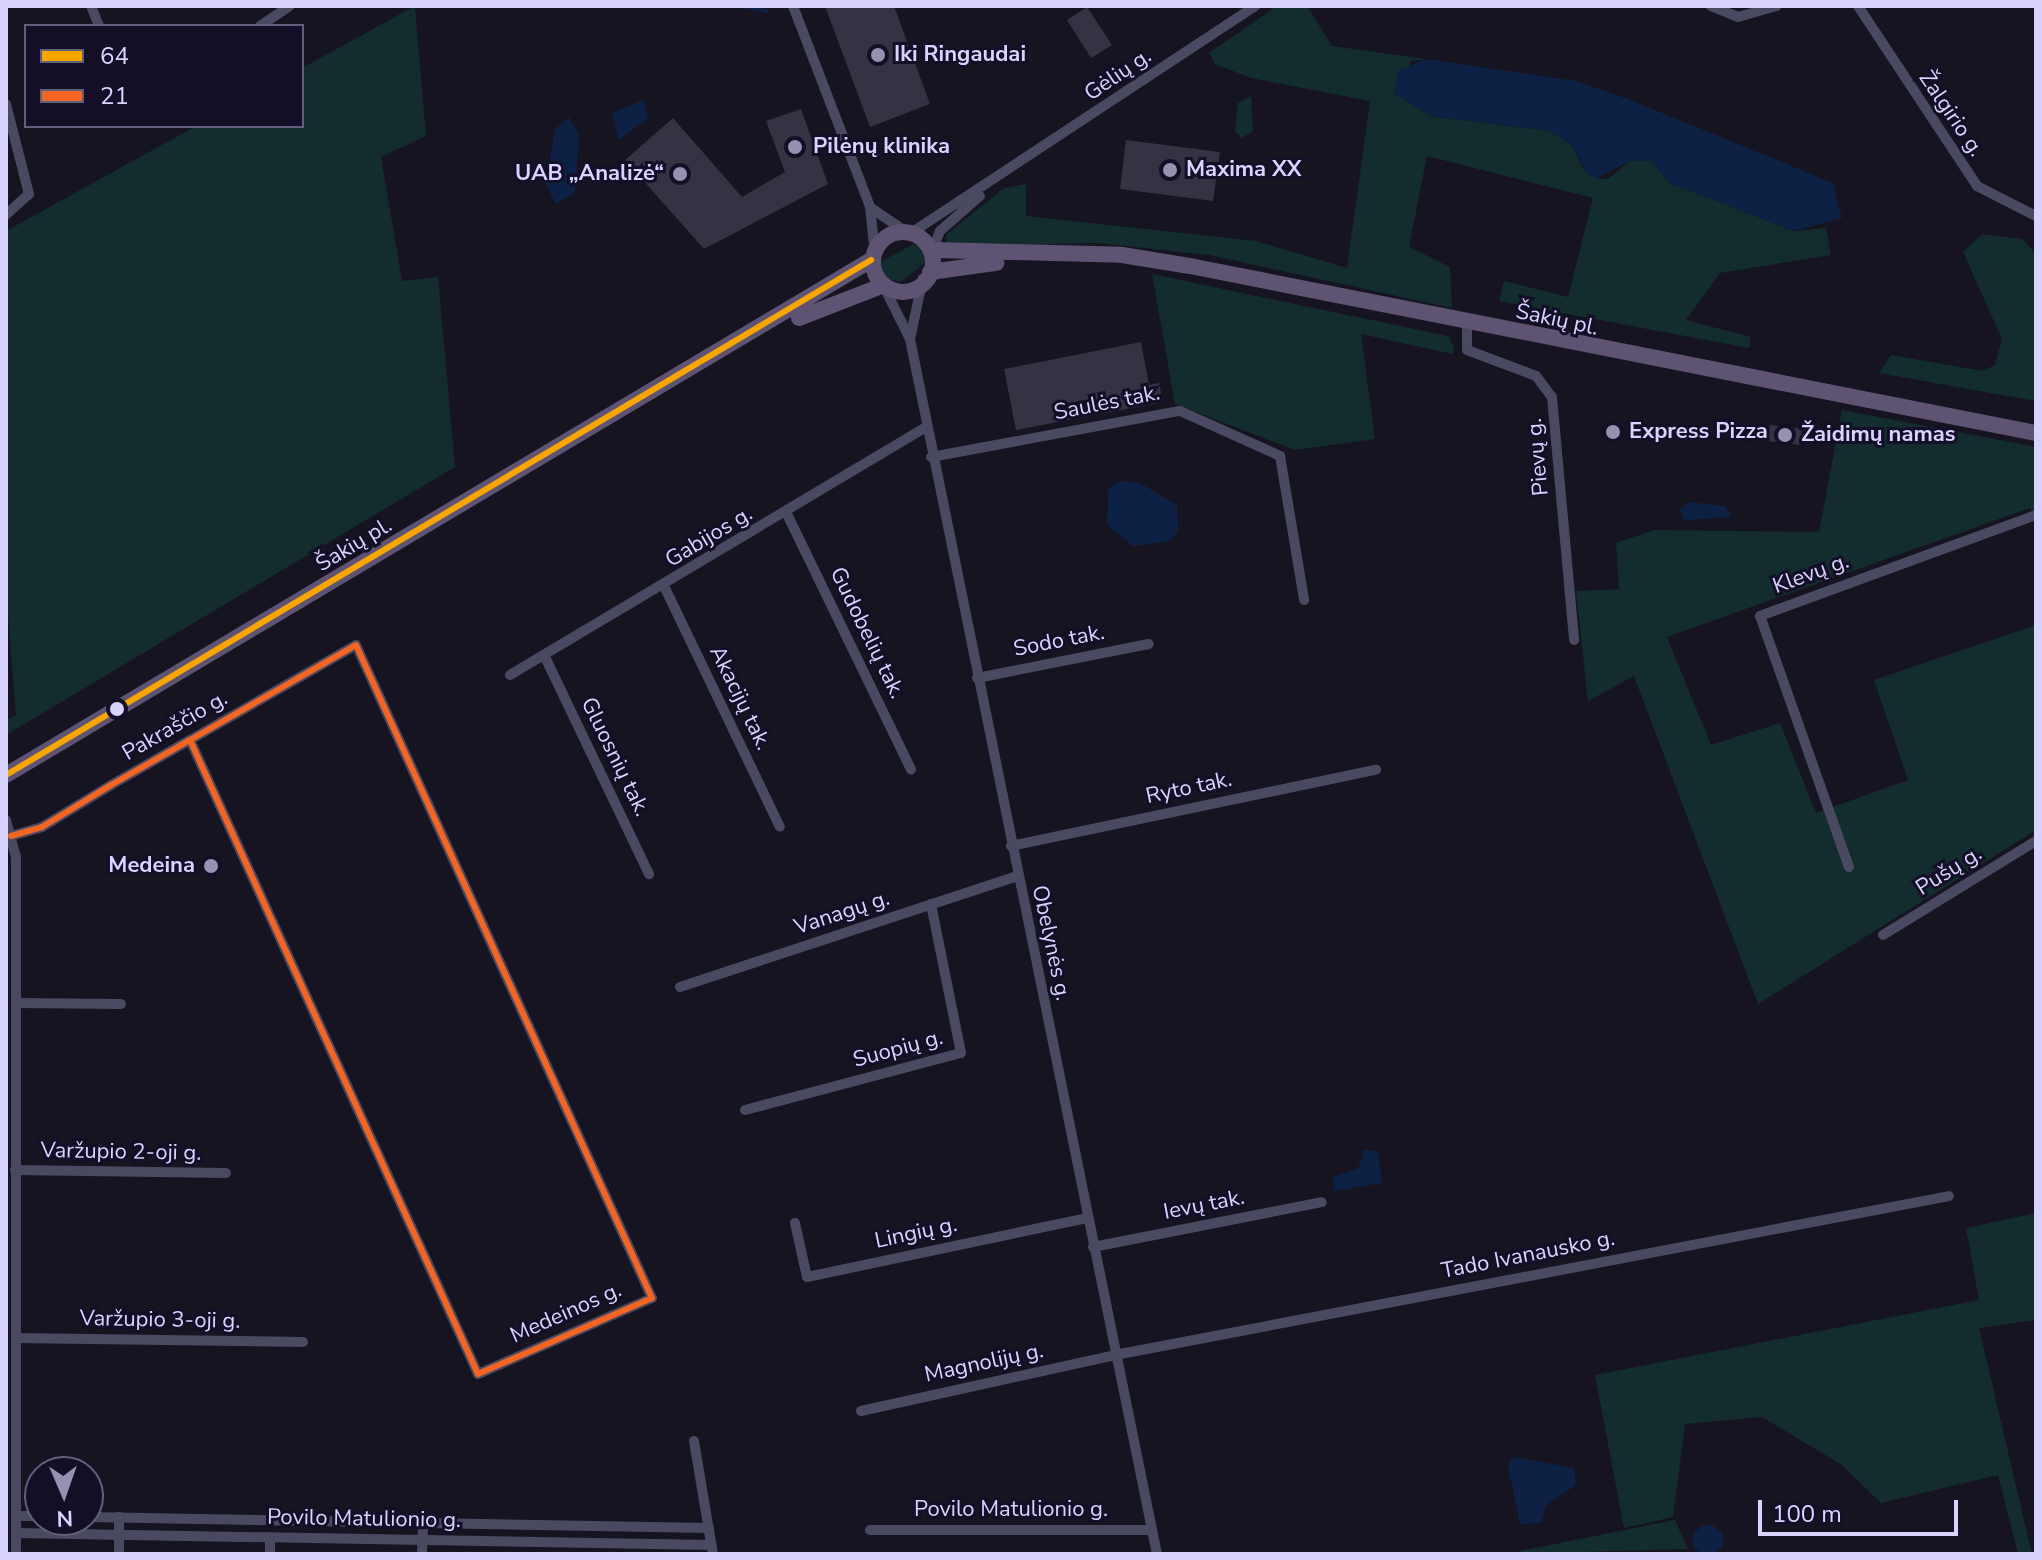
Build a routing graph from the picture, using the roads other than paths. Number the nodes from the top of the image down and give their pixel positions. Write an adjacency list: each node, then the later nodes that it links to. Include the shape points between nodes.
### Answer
1 (290, 6): 7 (street)
2 (793, 6): 10 (street)
3 (1255, 6): 9 (street, Gėlių g.)
4 (1711, 6): 5 (street, via 1738,17)
5 (1776, 6)
6 (1858, 6): 12 (street, Žalgirio g., via 1960,166 1999,203)
7 (263, 24)
8 (6, 104): 11 (street, via 28,180 25,205)
9 (1004, 176): 13 (street, Gėlių g.); 14 (street, Gėlių g., via 946,225)
10 (870, 207): 13 (street); 16 (street)
11 (6, 215)
12 (2036, 216)
13 (909, 231): 14 (main road); 16 (main road, Šakių pl.)
14 (935, 248): 15 (main road, Šakių pl.); 17 (main road)
15 (1068, 252): 17 (main road, Šakių pl.); 19 (main road, Šakių pl., via 1190,266)
16 (873, 257): 18 (main road); 21 (main road, Šakių pl.)
17 (926, 275): 18 (main road, Šakių pl.); 20 (street, Obelynės g.)
18 (882, 289): 20 (street, Obelynės g.); 21 (main road, Šakių pl.)
19 (1467, 324): 23 (main road, Šakių pl.); 29 (street, Pievų g., via 1467,350 1536,376 1552,397)
20 (910, 339): 22 (street, Obelynės g.)
21 (723, 352): 38 (main road, Šakių pl.)
22 (925, 428): 24 (street, Obelynės g.); 25 (street, Gabijos g.)
23 (2036, 433)
24 (931, 457): 28 (street, Saulės tak., via 1180,411 1280,456); 34 (street, Obelynės g.)
25 (787, 514): 27 (street, Gabijos g.); 36 (street, Gudobelių tak.)
26 (2036, 515): 44 (street, Klevų g., via 1760,616)
27 (664, 586): 32 (street, Gabijos g.); 40 (street, Akacijų tak.)
28 (1304, 600)
29 (1574, 640)
30 (1149, 644): 34 (street, Sodo tak.)
31 (356, 645): 35 (street, Pakraščio g.); 35 (street, Medeinos g., via 652,1298 478,1374)
32 (545, 657): 33 (street, Gabijos g.); 45 (street, Gluosnių tak.)
33 (510, 675)
34 (977, 678): 43 (street, Obelynės g.)
35 (190, 740): 41 (street, Pakraščio g., via 42,827)
36 (911, 769)
37 (1376, 770): 43 (street, Ryto tak.)
38 (6, 775)
39 (6, 820): 41 (street)
40 (780, 827)
41 (11, 836): 50 (street)
42 (2036, 841): 48 (street, Pušų g.)
43 (1011, 846): 46 (street, Obelynės g.)
44 (1849, 867)
45 (649, 874)
46 (1017, 876): 47 (street, Vanagų g.); 57 (street, Obelynės g.)
47 (931, 904): 49 (street, Vanagų g.); 52 (street, Suopių g., via 961,1053)
48 (1883, 935)
49 (680, 987)
50 (16, 1003): 51 (street); 53 (street)
51 (121, 1004)
52 (745, 1110)
53 (15, 1170): 54 (street, Varžupio 2-oji g.); 60 (street)
54 (226, 1173)
55 (1949, 1196): 62 (street, Tado Ivanausko g.)
56 (1322, 1202): 59 (street, Ievų tak.)
57 (1087, 1218): 58 (street, Lingių g., via 807,1277); 59 (street, Obelynės g.)
58 (795, 1223)
59 (1093, 1247): 62 (street, Obelynės g.)
60 (16, 1338): 61 (street, Varžupio 3-oji g.); 65 (street)
61 (303, 1342)
62 (1115, 1355): 63 (street, Magnolijų g.); 72 (street, Obelynės g.)
63 (861, 1411)
64 (694, 1441): 70 (street)
65 (16, 1516): 66 (street); 73 (street)
66 (24, 1516)
67 (104, 1517): 68 (street, Povilo Matulionio g.)
68 (119, 1517): 69 (street, Povilo Matulionio g.); 74 (street)
69 (423, 1523): 70 (street, Povilo Matulionio g.); 76 (street)
70 (709, 1528): 78 (street)
71 (870, 1530): 72 (street, Povilo Matulionio g.)
72 (1152, 1530): 83 (street, Obelynės g.)
73 (16, 1533): 74 (street, Povilo Matulionio g.); 79 (street)
74 (119, 1535): 75 (street, Povilo Matulionio g.); 80 (street)
75 (270, 1537): 76 (street, Povilo Matulionio g.); 81 (street)
76 (423, 1540): 77 (street, Povilo Matulionio g.); 82 (street)
77 (572, 1548): 78 (street, Povilo Matulionio g.)
78 (712, 1549)
79 (13, 1554)
80 (119, 1554)
81 (270, 1554)
82 (422, 1554)
83 (1157, 1554)

